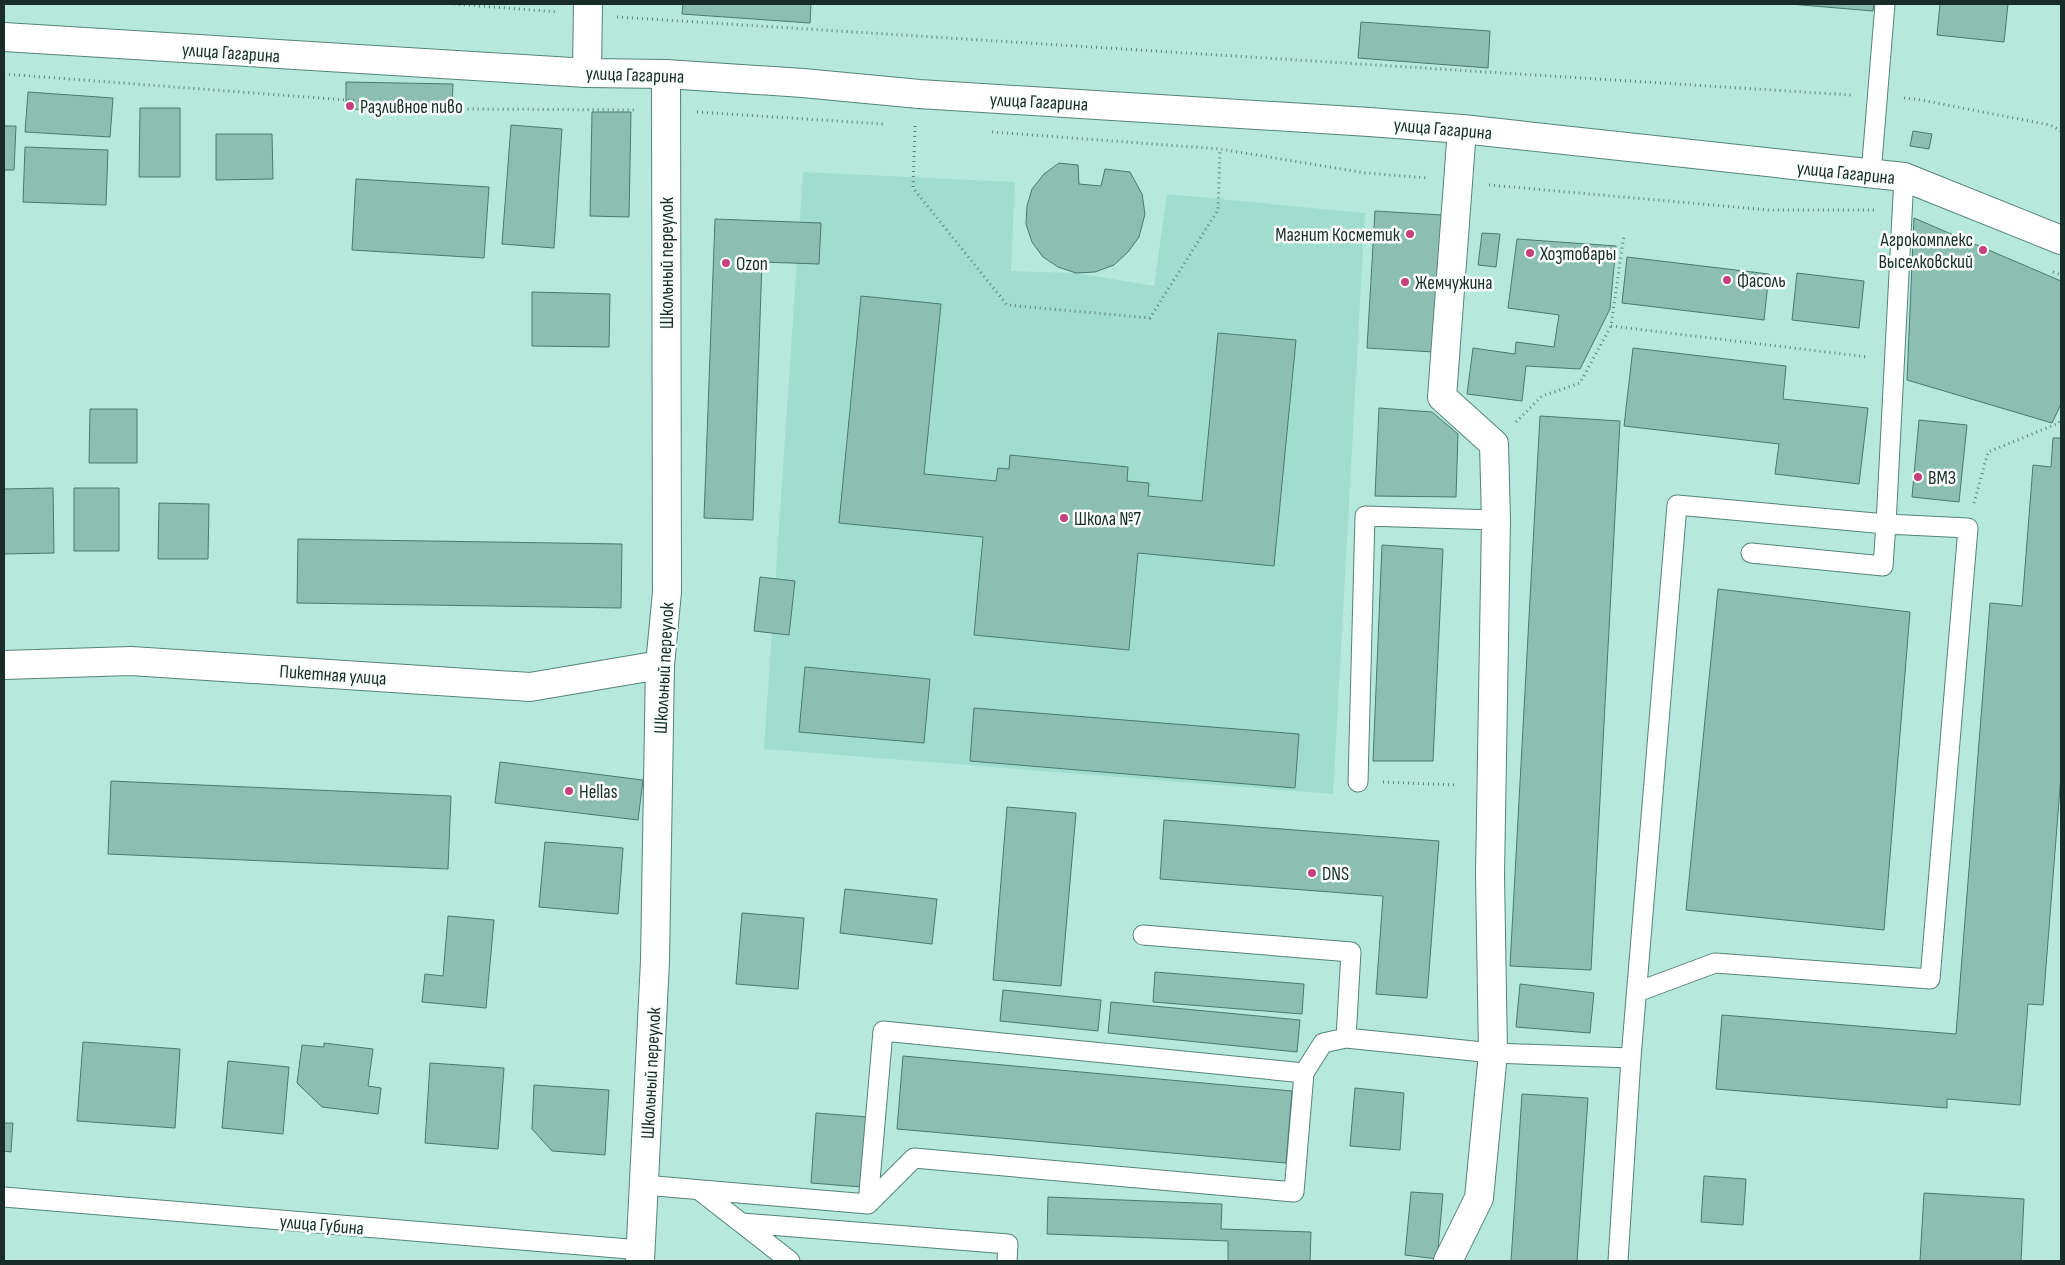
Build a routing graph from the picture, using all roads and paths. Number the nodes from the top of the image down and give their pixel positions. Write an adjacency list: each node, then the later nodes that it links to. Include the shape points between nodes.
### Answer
1 (454, 4): 3 (path)
2 (1885, 4): 8 (lane)
3 (588, 9): 5 (street); 8 (path)
4 (4, 37): 5 (street, улица Гагарина)
5 (587, 73): 7 (street, улица Гагарина)
6 (4, 74): 9 (path, via 465,109)
7 (666, 74): 9 (street, Школьный переулок); 14 (street, улица Гагарина, via 803,82 919,94)
8 (1878, 97): 16 (path, via 1920,100 2050,125); 18 (lane)
9 (665, 110): 10 (path); 35 (street, Школьный переулок, via 667,592)
10 (886, 124)
11 (905, 126): 12 (path)
12 (914, 126): 13 (path); 17 (path, via 913,188 1007,305 1150,318 1218,210)
13 (924, 127)
14 (1462, 129): 18 (street, улица Гагарина); 20 (street)
15 (984, 131): 17 (path)
16 (2061, 131)
17 (1220, 149): 20 (path, via 1366,173)
18 (1871, 174): 19 (street, улица Гагарина)
19 (1904, 177): 21 (lane); 23 (street, улица Гагарина)
20 (1458, 180): 21 (path, via 1769,210); 29 (street, via 1442,397)
21 (1903, 210): 31 (lane)
22 (1624, 235): 26 (path)
23 (2061, 240)
24 (2044, 268): 25 (path)
25 (2061, 275)
26 (1611, 326): 27 (path); 29 (path, via 1580,383 1542,396)
27 (1870, 357)
28 (2061, 419): 32 (path, via 2059,423 1988,452)
29 (1494, 444): 30 (street)
30 (1496, 520): 36 (lane, via 1365,516); 41 (street, via 1490,875)
31 (1886, 524): 32 (lane); 33 (lane, via 1883,566); 39 (lane, via 1677,505)
32 (1968, 528): 39 (lane, via 1930,979 1715,964)
33 (1751, 553)
34 (4, 665): 35 (street, Пикетная улица, via 131,661 530,687)
35 (660, 665): 44 (street, Школьный переулок, via 655,961)
36 (1358, 782): 37 (path)
37 (1456, 785)
38 (1143, 935): 40 (lane, via 1351,952)
39 (1637, 992): 42 (lane)
40 (1346, 1038): 41 (lane); 43 (lane, via 1323,1042)
41 (1493, 1053): 42 (lane); 52 (street, via 1479,1198)
42 (1631, 1058): 53 (lane)
43 (1304, 1073): 47 (lane, via 1294,1192 914,1158); 47 (lane, via 883,1031)
44 (644, 1185): 45 (lane); 49 (street, Школьный переулок)
45 (699, 1190): 47 (lane); 48 (lane)
46 (4, 1197): 49 (lane, улица Губина)
47 (868, 1204)
48 (742, 1223): 50 (lane); 51 (lane, via 1008,1244)
49 (640, 1256)
50 (790, 1261)
51 (1007, 1261)
52 (1448, 1261)
53 (1618, 1261)

